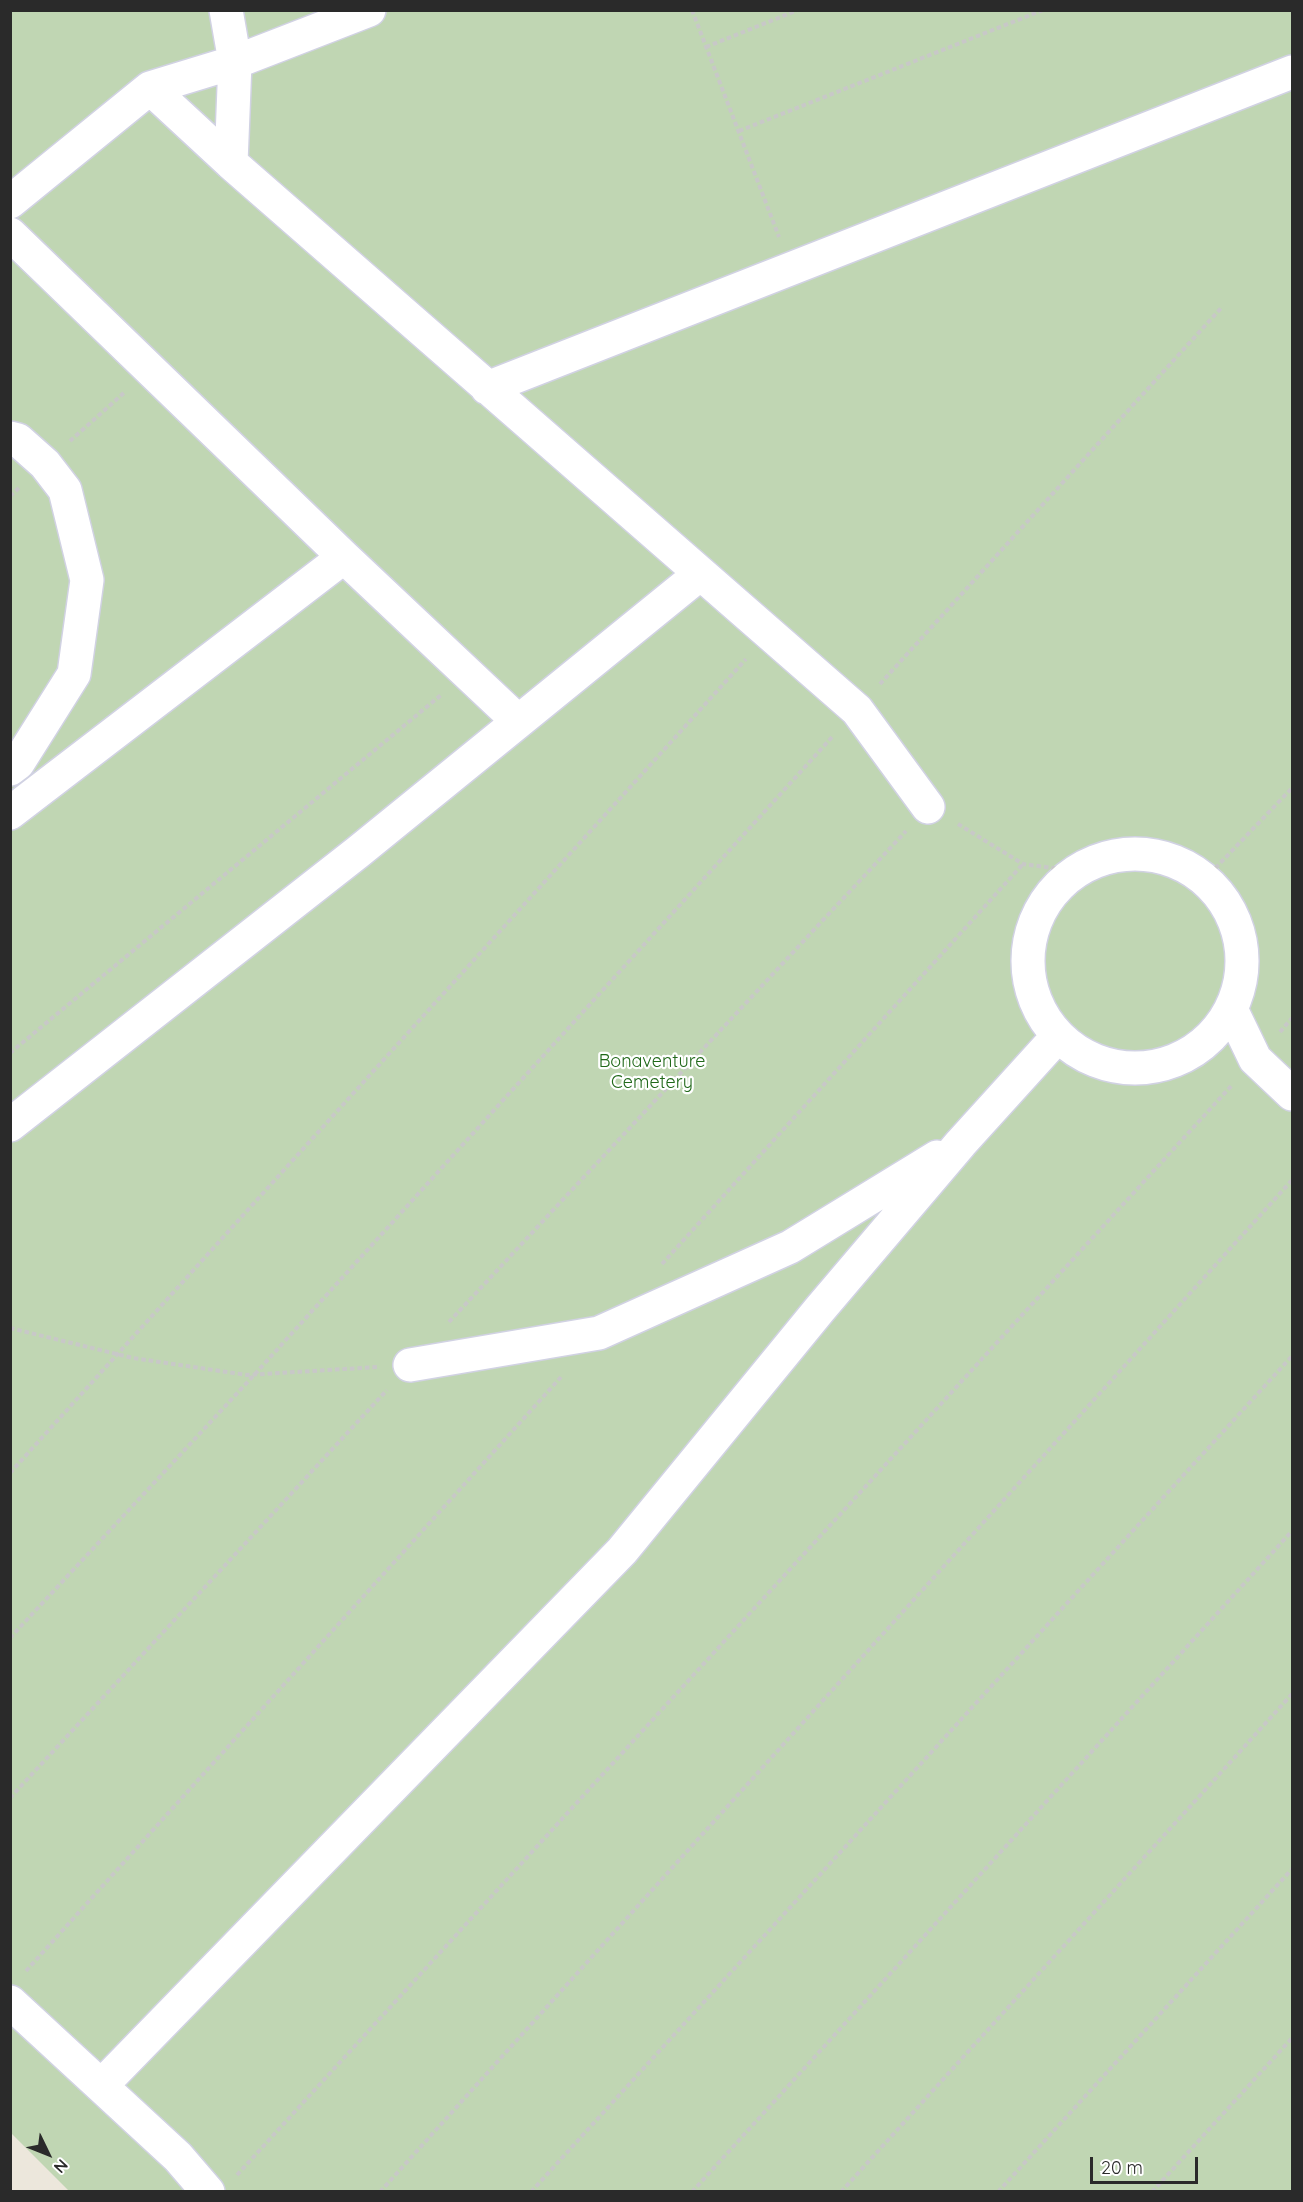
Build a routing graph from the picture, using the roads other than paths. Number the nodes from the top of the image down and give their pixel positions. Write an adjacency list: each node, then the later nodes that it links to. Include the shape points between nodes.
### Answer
1 (226, 10): 3 (lane)
2 (369, 10): 3 (lane)
3 (235, 62): 5 (lane); 6 (lane)
4 (1293, 72): 9 (lane)
5 (150, 88): 6 (lane); 7 (lane)
6 (231, 163): 9 (lane)
7 (10, 202)
8 (10, 234): 11 (lane)
9 (488, 388): 12 (lane)
10 (10, 438): 14 (lane, via 18,440 45,464 65,490 87,580 74,674)
11 (344, 557): 13 (lane); 16 (lane)
12 (700, 574): 13 (lane); 15 (lane, via 857,710)
13 (518, 721): 20 (lane)
14 (10, 770)
15 (928, 807)
16 (10, 813)
17 (1231, 1010): 18 (lane, via 1210,1038 1180,1059 1146,1068 1110,1066 1077,1053); 18 (lane, via 1242,975 1241,940 1228,906 1205,879 1180,863 1152,855 1122,854 1075,871 1049,896 1032,928 1027,963 1034,998); 19 (lane, via 1255,1059)
18 (1058, 1036): 21 (lane)
19 (1293, 1094)
20 (10, 1125)
21 (961, 1143): 22 (lane, via 790,1247 599,1334); 24 (lane, via 622,1551)
22 (410, 1365)
23 (14, 1990): 24 (lane)
24 (101, 2086): 25 (lane, via 178,2157)
25 (220, 2187)

